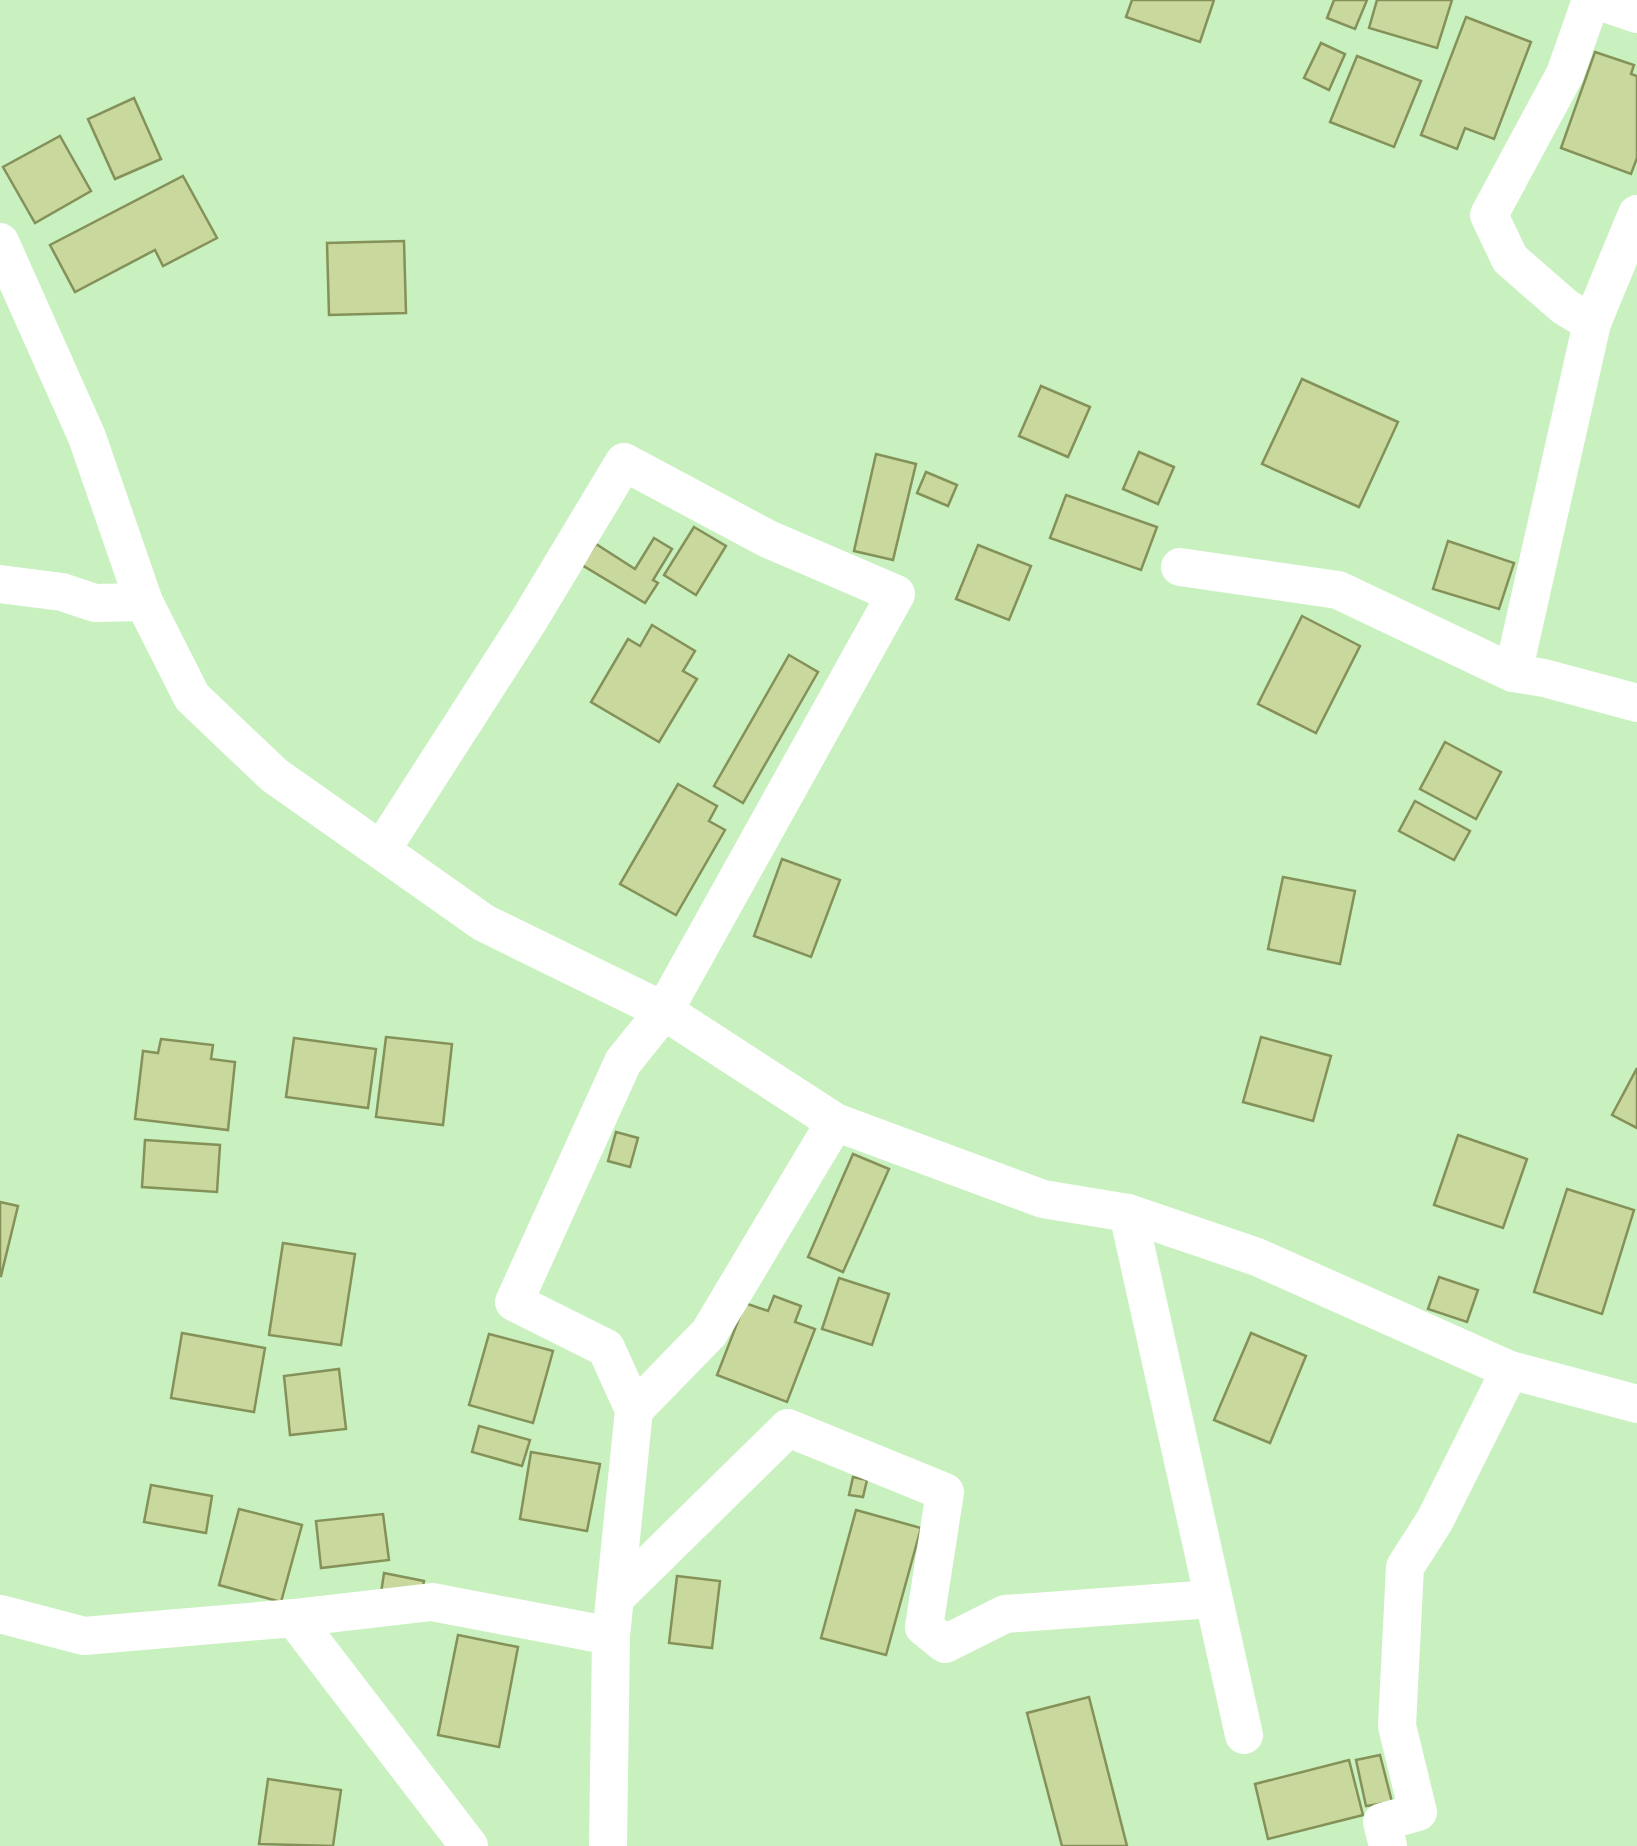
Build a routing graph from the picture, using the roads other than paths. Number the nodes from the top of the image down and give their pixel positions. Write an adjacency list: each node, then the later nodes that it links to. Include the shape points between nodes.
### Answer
1 (1594, 0): 2 (street); 5 (street, via 1565,74 1489,215 1510,259)
2 (1637, 14)
3 (1637, 214): 5 (street)
4 (0, 242): 8 (street, via 86,437)
5 (1592, 323): 9 (street)
6 (1180, 567): 9 (street, via 1338,590)
7 (0, 584): 8 (street, via 95,603)
8 (144, 602): 11 (street, via 192,696 274,775)
9 (1513, 673): 10 (street)
10 (1637, 703)
11 (382, 849): 12 (street, via 484,923); 12 (street, via 624,462 768,539 896,594)
12 (664, 1011): 13 (street); 17 (street, via 623,1062 514,1302 606,1348)
13 (835, 1122): 14 (street, via 1044,1199); 17 (street, via 709,1333)
14 (1128, 1213): 15 (street, via 1256,1257); 19 (street)
15 (1510, 1370): 16 (street); 26 (street, via 1405,1567 1397,1726 1418,1812 1382,1822)
16 (1637, 1404)
17 (634, 1410): 18 (street)
18 (615, 1598): 19 (street, via 788,1428 945,1492 924,1627 945,1644 1005,1614); 22 (street)
19 (1212, 1599): 23 (street)
20 (0, 1614): 21 (street, via 84,1636)
21 (294, 1618): 22 (street, via 432,1602); 24 (street)
22 (611, 1636): 25 (street)
23 (1244, 1735)
24 (468, 1846)
25 (608, 1846)
26 (1388, 1846)

